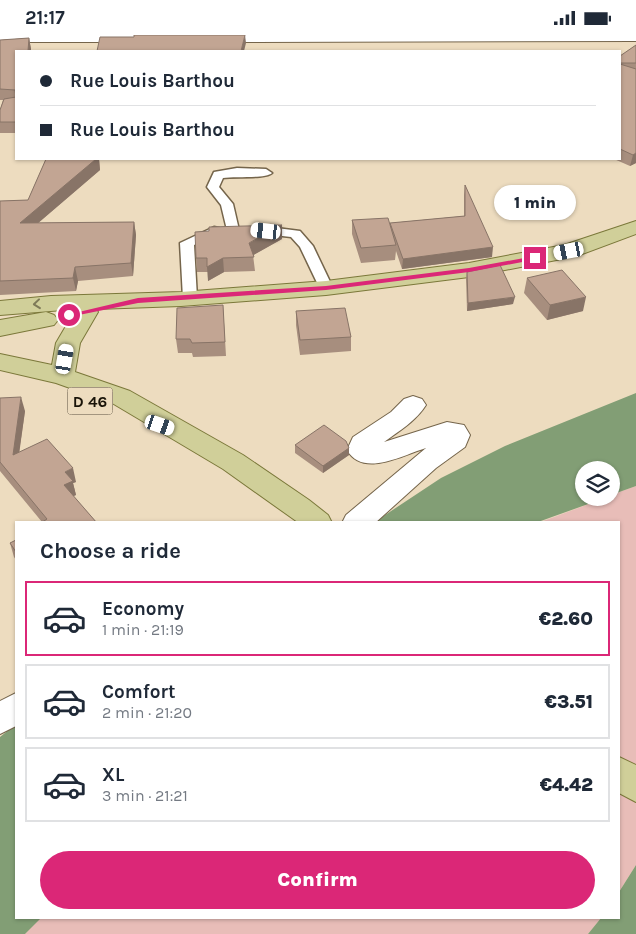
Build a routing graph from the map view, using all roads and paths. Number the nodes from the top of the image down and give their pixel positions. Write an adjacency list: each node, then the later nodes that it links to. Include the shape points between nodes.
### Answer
1 (636, 36): 5 (street)
2 (0, 37): 3 (street)
3 (167, 37)
4 (187, 37): 5 (street)
5 (434, 44)
6 (266, 173): 8 (lane, via 218,175 214,187)
7 (636, 227): 9 (main road, via 569,251 469,270)
8 (242, 230): 9 (lane, via 295,234 306,246); 10 (lane, via 209,231 188,243)
9 (326, 288): 10 (main road)
10 (190, 298): 11 (main road)
11 (138, 300): 12 (main road, one-way to 12); 13 (main road)
12 (0, 308)
13 (86, 312): 14 (main road); 16 (main road, via 68,343)
14 (0, 328)
15 (0, 362): 16 (main road, D 46)
16 (62, 376): 19 (main road, D 46, via 121,397)
17 (0, 377): 19 (main road, D 46, via 50,388)
18 (413, 405): 21 (street, via 362,444 360,450 366,454 377,454 447,431 454,431 456,440 426,461)
19 (178, 431): 20 (main road, D 46, via 233,462)
20 (309, 515)
21 (358, 521)
22 (15, 708): 23 (street)
23 (0, 720)
24 (620, 773): 25 (main road)
25 (636, 786)

